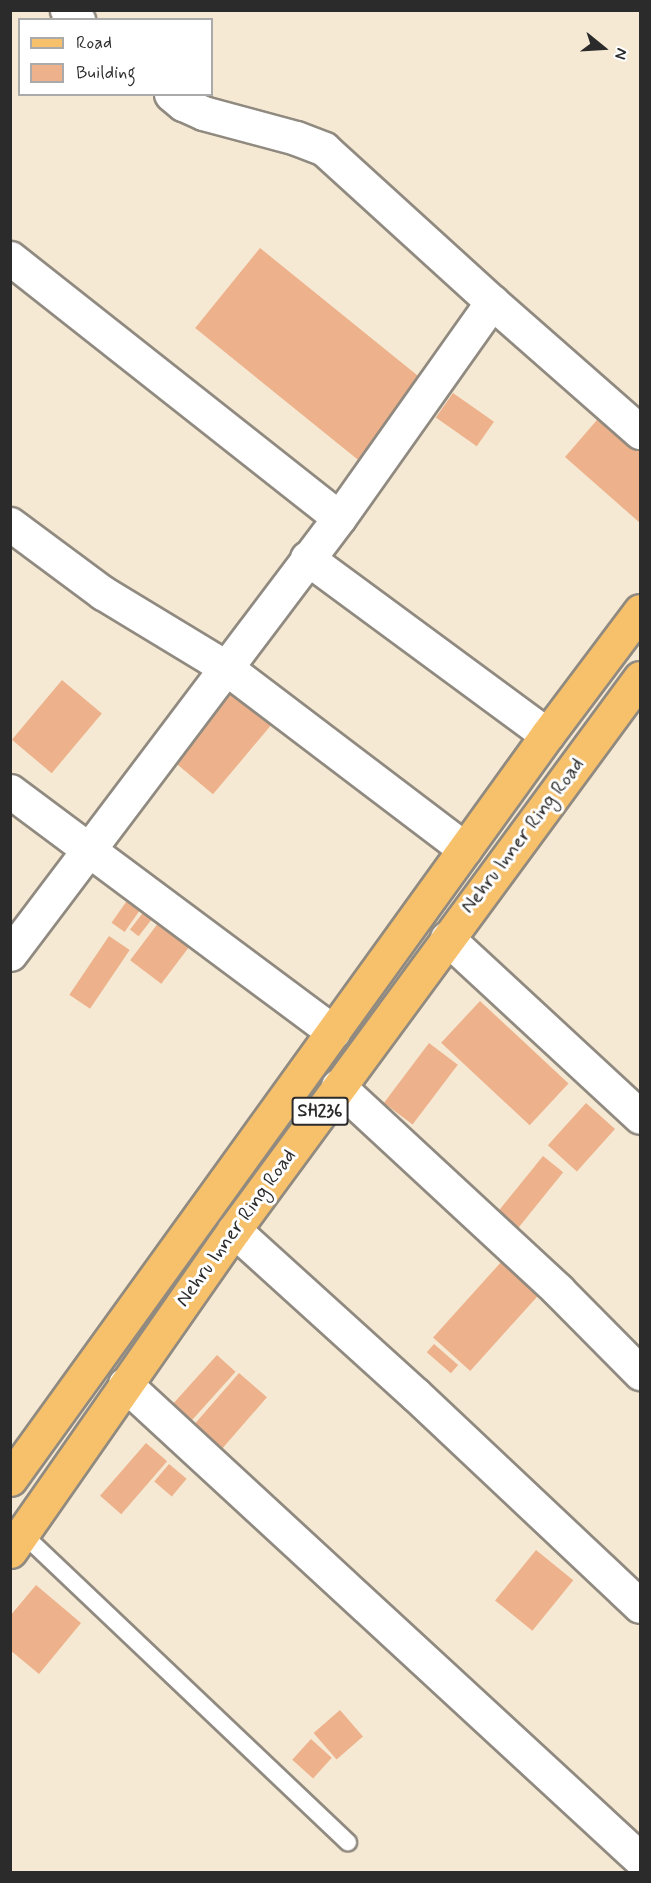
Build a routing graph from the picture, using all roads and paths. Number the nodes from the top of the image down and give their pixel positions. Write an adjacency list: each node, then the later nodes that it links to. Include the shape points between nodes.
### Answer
1 (173, 96): 3 (street, via 203,113 324,149)
2 (10, 258): 5 (street)
3 (492, 302): 4 (street); 5 (street)
4 (640, 432)
5 (339, 518): 7 (street)
6 (10, 524): 9 (street, via 103,593)
7 (307, 558): 9 (street); 11 (street)
8 (640, 611): 11 (main road, SH236)
9 (225, 667): 13 (street); 14 (street)
10 (640, 678): 15 (main road, Nehru Inner Ring Road / SH236)
11 (547, 735): 13 (main road, SH236)
12 (10, 791): 14 (street)
13 (465, 849): 17 (main road, SH236)
14 (87, 850): 16 (street); 17 (street)
15 (447, 938): 18 (main road, Nehru Inner Ring Road / SH236); 19 (street)
16 (10, 954)
17 (333, 1032): 23 (main road, SH236)
18 (338, 1086): 20 (main road, Nehru Inner Ring Road / SH236); 21 (street, via 558,1290)
19 (640, 1117)
20 (234, 1230): 22 (main road, Nehru Inner Ring Road / SH236); 25 (street)
21 (640, 1373)
22 (125, 1384): 24 (main road, Nehru Inner Ring Road / SH236); 27 (street)
23 (10, 1479)
24 (17, 1543): 26 (lane)
25 (640, 1606)
26 (348, 1842)
27 (640, 1859)

